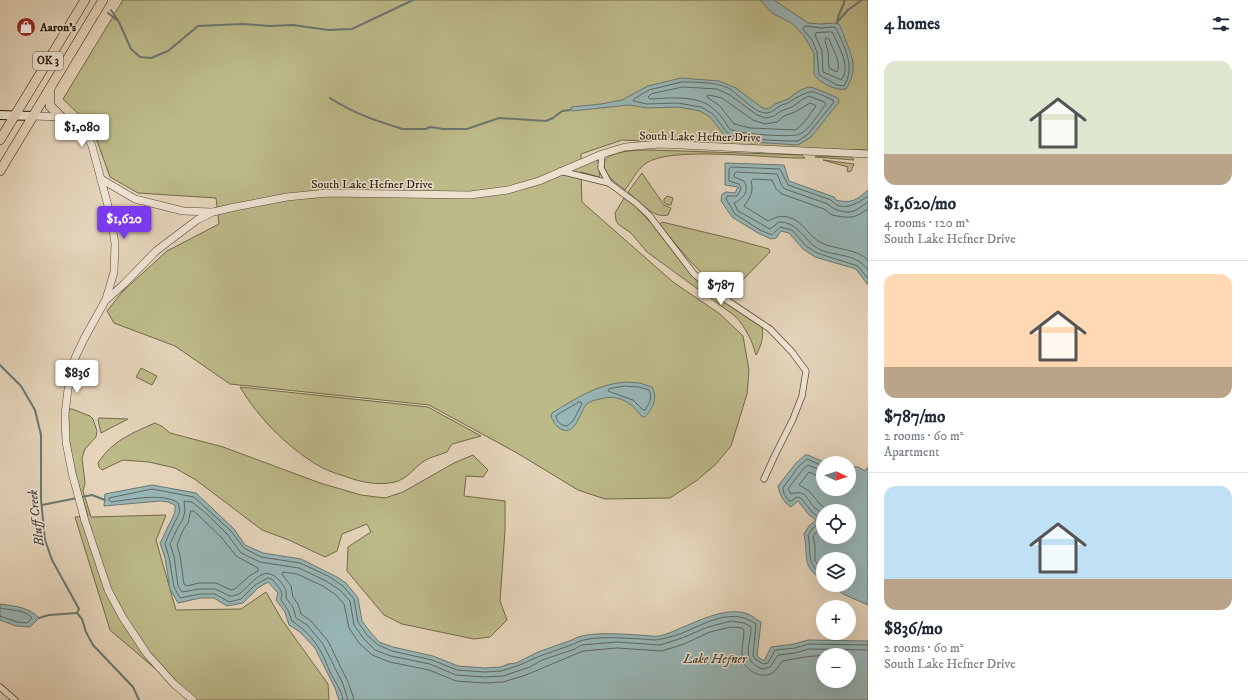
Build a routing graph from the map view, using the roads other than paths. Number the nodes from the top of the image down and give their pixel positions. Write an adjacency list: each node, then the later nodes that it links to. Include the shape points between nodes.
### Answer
1 (84, 0): 5 (highway, OK 3)
2 (103, 0): 3 (highway, OK 3)
3 (50, 89): 6 (highway, OK 3); 7 (highway, via 50,106)
4 (0, 115): 5 (main road)
5 (15, 115): 6 (main road); 8 (highway, OK 3)
6 (33, 116): 7 (street); 11 (highway, OK 3)
7 (60, 117): 13 (street, via 74,121 85,130)
8 (0, 140)
9 (602, 154): 10 (street, South Lake Hefner Drive, via 625,147 660,144); 12 (street, South Lake Hefner Drive); 14 (street, via 601,168)
10 (868, 154)
11 (0, 171)
12 (559, 171): 14 (street); 15 (street, South Lake Hefner Drive, via 539,181 508,190 470,195 327,193 287,197)
13 (101, 179): 15 (street, via 135,199 183,211); 16 (street, via 115,244 114,272)
14 (609, 183): 17 (street, via 649,215 694,274 770,329 806,371 802,396 794,419)
15 (213, 212): 16 (street, South Lake Hefner Drive, via 197,220 156,251)
16 (105, 301): 20 (street, South Lake Hefner Drive, via 75,358 65,414 66,442 81,507 108,590 147,654 174,684)
17 (764, 479)
18 (0, 688): 19 (street)
19 (15, 700)
20 (193, 700)

